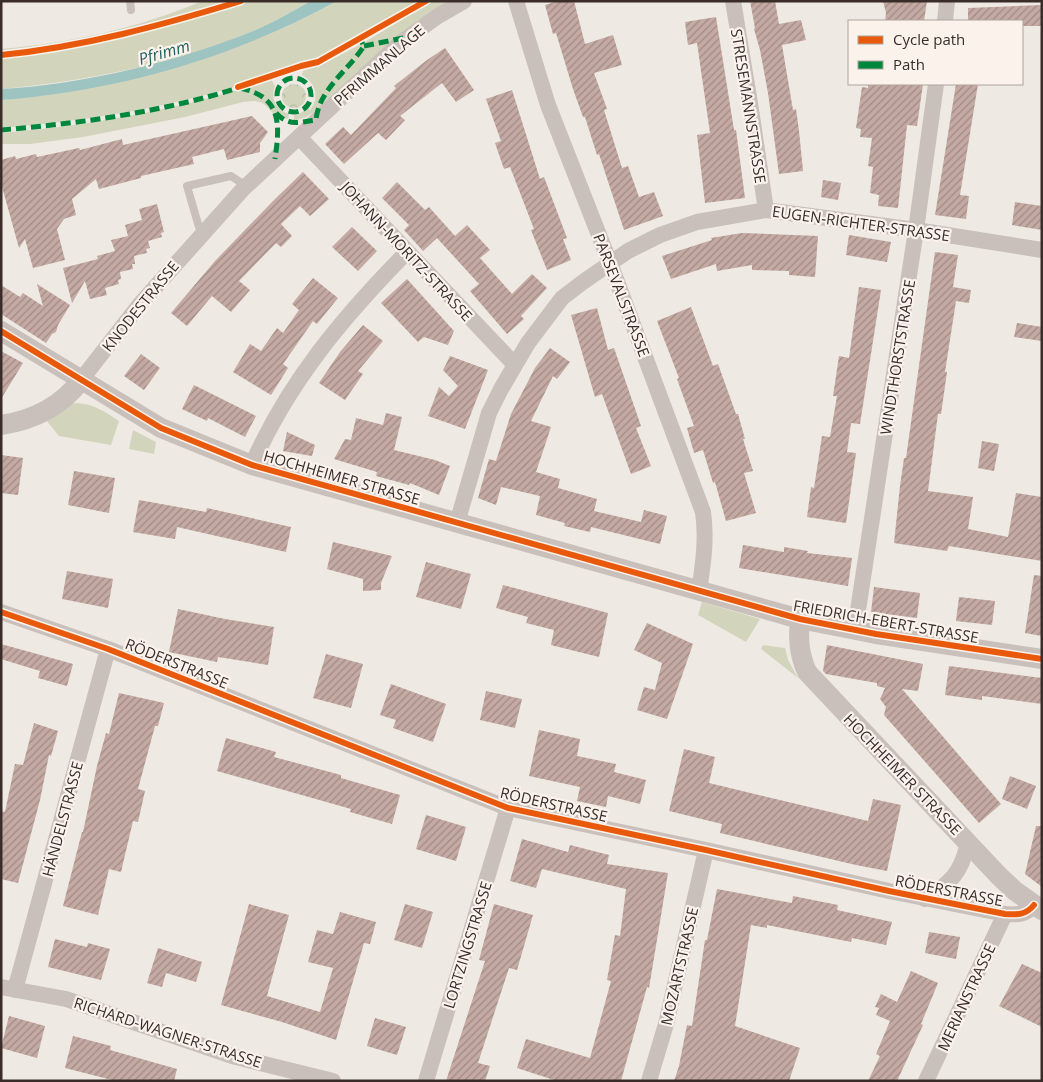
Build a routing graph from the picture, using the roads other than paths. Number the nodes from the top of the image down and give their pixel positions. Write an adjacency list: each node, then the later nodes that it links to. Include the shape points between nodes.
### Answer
1 (464, 1): 7 (street, PFRIMMANLAGE, via 399,44)
2 (516, 1): 14 (street, PARSEVALSTRASSE, via 548,105)
3 (733, 1): 9 (street, STRESEMANNSTRASSE)
4 (947, 1): 5 (street)
5 (945, 20)
6 (936, 85): 10 (street, WINDTHORSTSTRASSE)
7 (299, 136): 8 (street, KNODESTRASSE); 13 (street, JOHANN-MORITZ-STRASSE)
8 (246, 186): 11 (street, KNODESTRASSE); 11 (lane, via 231,176 188,186)
9 (766, 210): 10 (street, EUGEN-RICHTER-STRASSE); 14 (street, EUGEN-RICHTER-STRASSE, via 697,222 628,251)
10 (916, 230): 12 (street, EUGEN-RICHTER-STRASSE); 24 (street, WINDTHORSTSTRASSE)
11 (202, 234): 17 (street, KNODESTRASSE, via 141,303)
12 (1042, 250)
13 (407, 252): 16 (street, JOHANN-MORITZ-STRASSE); 19 (street, via 332,333 289,396)
14 (610, 263): 16 (street, EUGEN-RICHTER-STRASSE, via 562,298 528,342); 21 (street, PARSEVALSTRASSE, via 703,512 706,532)
15 (1, 331): 17 (street, HOCHHEIMER STRASSE)
16 (515, 365): 20 (street, EUGEN-RICHTER-STRASSE, via 489,413)
17 (81, 380): 18 (street, via 71,393 44,412); 19 (street, HOCHHEIMER STRASSE, via 162,428)
18 (1, 425)
19 (252, 465): 20 (street, HOCHHEIMER STRASSE)
20 (457, 523): 21 (street, HOCHHEIMER STRASSE)
21 (699, 592): 23 (street, FRIEDRICH-EBERT-STRASSE)
22 (1, 612): 25 (street, RÖDERSTRASSE)
23 (800, 619): 24 (street, FRIEDRICH-EBERT-STRASSE); 28 (street, HOCHHEIMER STRASSE, via 799,647 807,672)
24 (855, 630): 26 (street, FRIEDRICH-EBERT-STRASSE)
25 (108, 649): 27 (street, RÖDERSTRASSE); 33 (street, HÄNDELSTRASSE)
26 (1042, 659)
27 (508, 808): 29 (street, RÖDERSTRASSE); 35 (street, LORTZINGSTRASSE)
28 (968, 843): 30 (street, RÖDERSTRASSE, via 959,871 950,882); 31 (street, HOCHHEIMER STRASSE, via 1014,891)
29 (706, 850): 30 (street, RÖDERSTRASSE); 36 (street, MOZARTSTRASSE, via 666,1024)
30 (925, 899): 32 (street, RÖDERSTRASSE)
31 (1038, 907): 32 (street, RÖDERSTRASSE, via 1021,914)
32 (1005, 914): 37 (street, MERIANSTRASSE)
33 (8, 988): 34 (street, RICHARD-WAGNER-STRASSE, via 66,999 232,1056)
34 (333, 1081)
35 (426, 1081)
36 (649, 1081)
37 (926, 1081)

